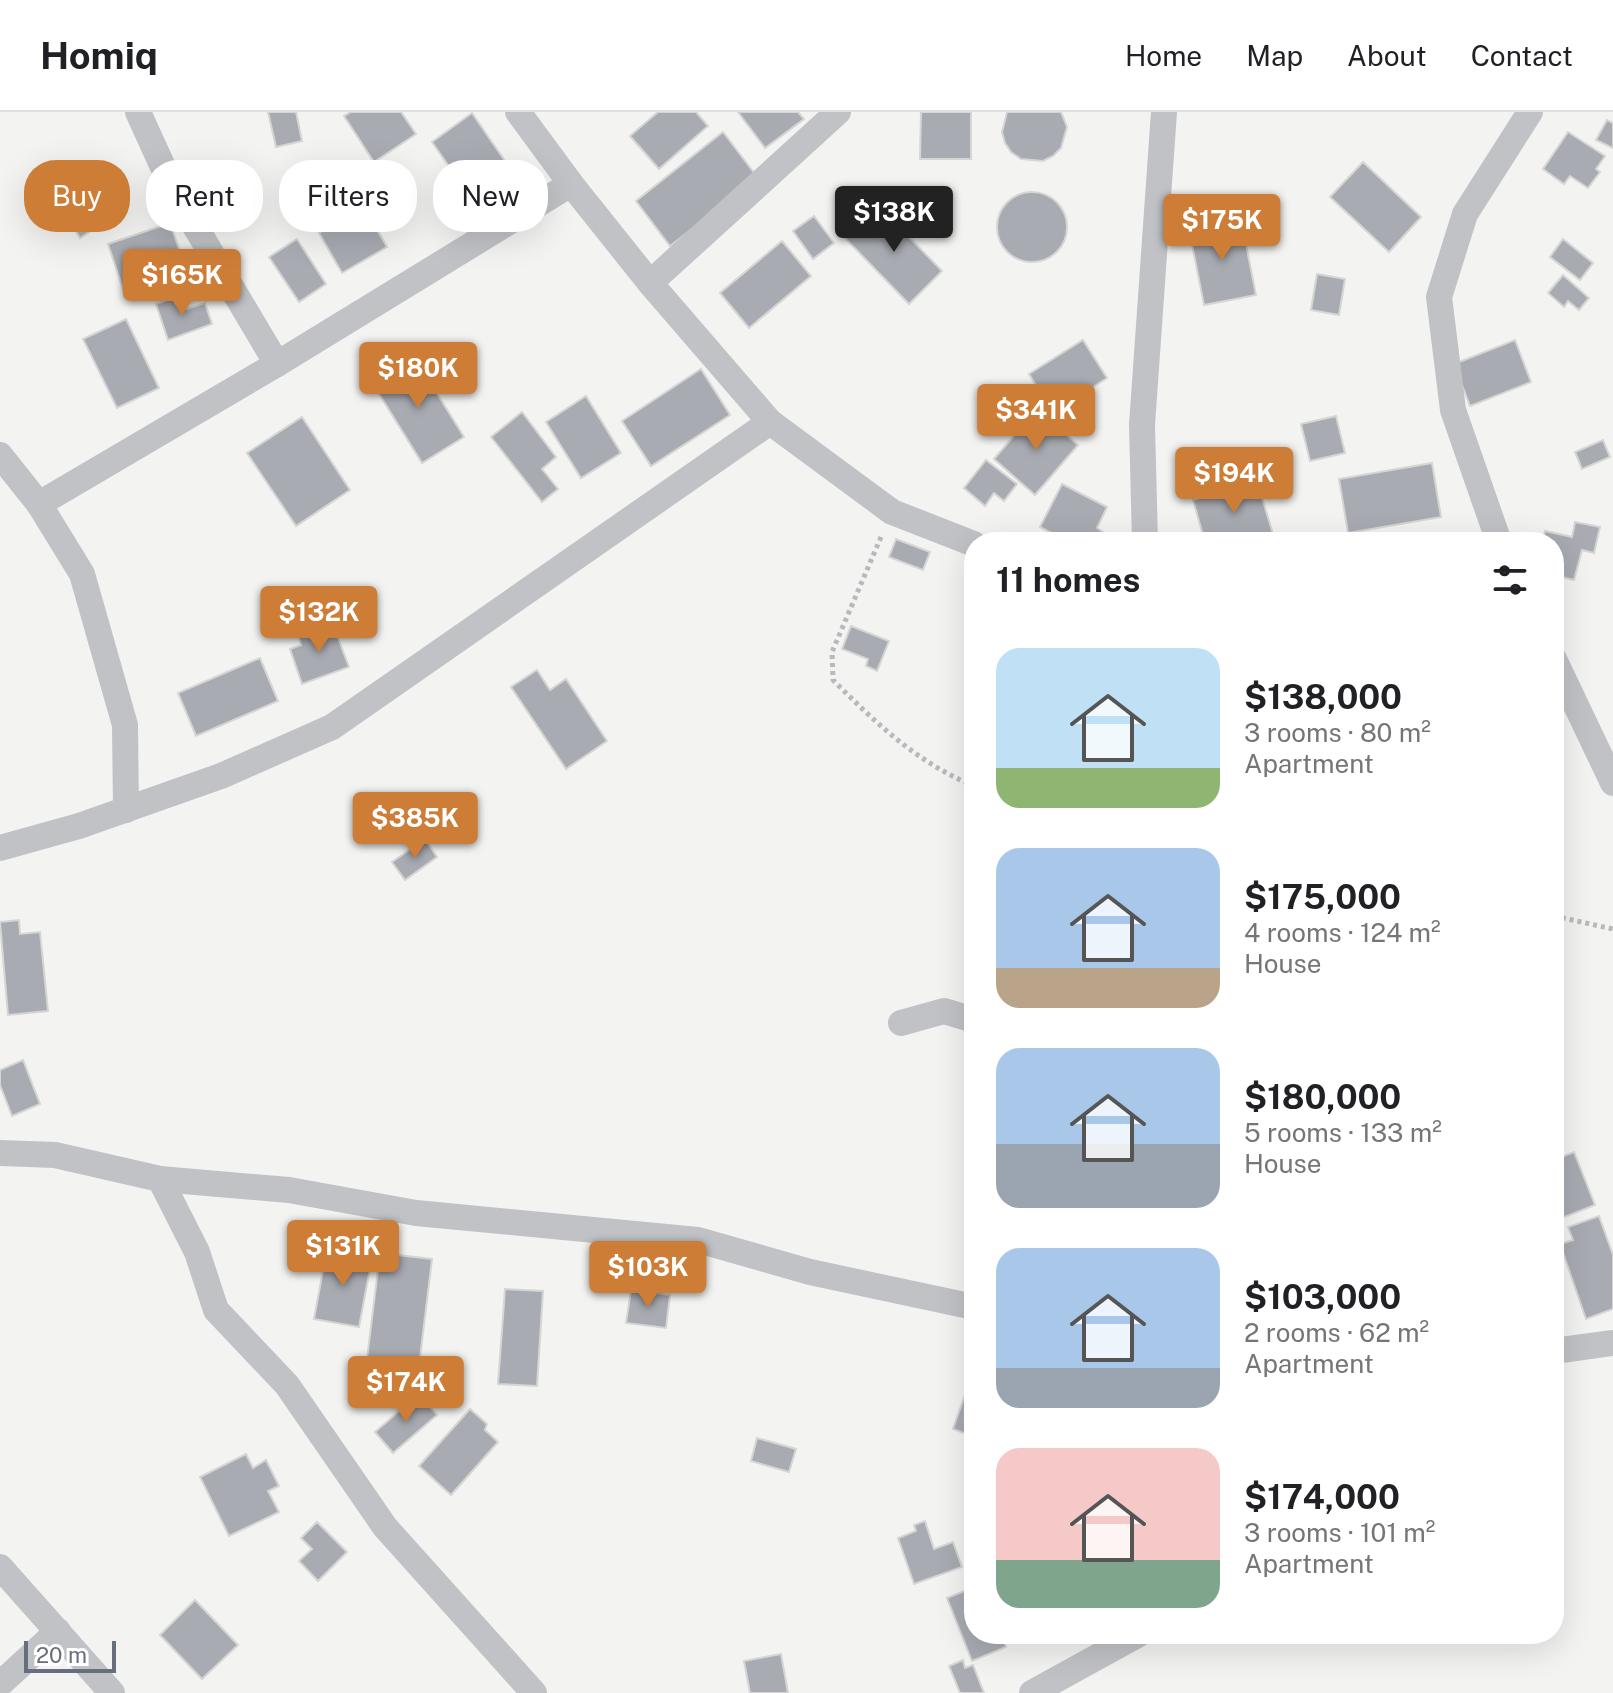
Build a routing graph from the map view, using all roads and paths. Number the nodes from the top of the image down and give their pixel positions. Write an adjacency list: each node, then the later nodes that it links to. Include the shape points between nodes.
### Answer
1 (138, 112): 8 (street, via 173,189)
2 (518, 112): 6 (street)
3 (838, 112): 7 (street)
4 (1164, 112): 13 (street, via 1142,425)
5 (1530, 112): 14 (street, via 1465,214 1439,297 1453,410)
6 (571, 184): 7 (street); 8 (street)
7 (650, 283): 9 (street)
8 (277, 364): 11 (street)
9 (770, 422): 12 (street); 19 (street, via 332,727)
10 (0, 455): 11 (street)
11 (39, 504): 19 (street, via 82,574 125,725)
12 (892, 512): 15 (street); 17 (path, via 832,652 833,680 890,736)
13 (1145, 532)
14 (1496, 532)
15 (964, 540)
16 (1564, 680): 18 (street)
17 (964, 782)
18 (1613, 783)
19 (126, 810): 20 (street)
20 (0, 848)
21 (1564, 918): 22 (path)
22 (1613, 929)
23 (964, 1017): 24 (street, via 944,1011)
24 (901, 1023)
25 (0, 1153): 26 (street, via 55,1155)
26 (160, 1179): 27 (street, via 289,1190 416,1213 698,1240 810,1272); 35 (street, via 197,1252 216,1310 287,1385 385,1527)
27 (964, 1305)
28 (1613, 1343): 29 (street)
29 (1564, 1350)
30 (0, 1567): 31 (street)
31 (58, 1631): 33 (street); 34 (street)
32 (1121, 1644): 36 (street)
33 (0, 1684)
34 (112, 1693)
35 (534, 1693)
36 (1032, 1693)

